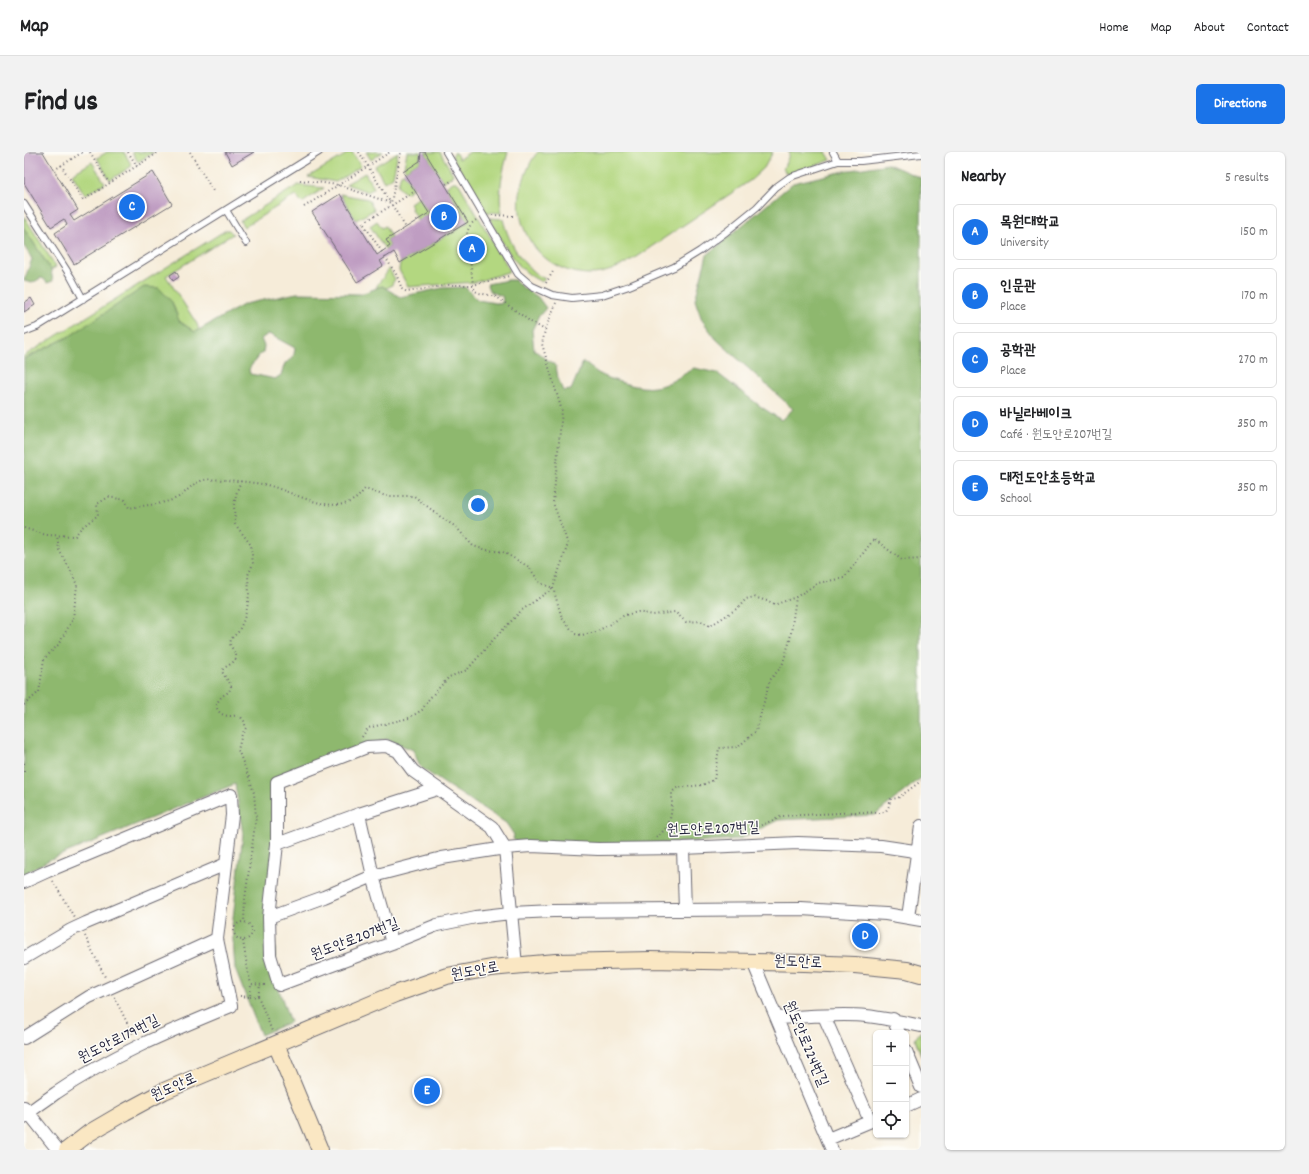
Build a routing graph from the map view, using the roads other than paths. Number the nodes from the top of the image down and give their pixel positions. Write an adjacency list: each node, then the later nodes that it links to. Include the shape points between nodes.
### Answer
1 (319, 152): 7 (lane)
2 (446, 152): 5 (lane, via 518,274 532,286 552,295 572,298 602,295 674,267 726,232 790,177)
3 (836, 153): 5 (lane)
4 (921, 154): 5 (lane)
5 (838, 161)
6 (24, 204): 9 (lane)
7 (226, 210): 8 (lane); 9 (lane)
8 (246, 243)
9 (83, 298): 10 (lane, via 37,327)
10 (24, 332)
11 (437, 788): 12 (street); 14 (street, 원도안로207번길, via 413,771 398,751 386,746 367,747 277,782); 15 (street, 원도안로207번길, via 492,827)
12 (359, 814): 14 (street); 19 (street)
13 (921, 826): 17 (street)
14 (277, 844): 23 (street, 원도안로207번길)
15 (505, 848): 16 (street, 원도안로207번길); 19 (street, 원도안로207번길, via 442,858); 22 (street, 원도안로207번길)
16 (683, 848): 17 (street, 원도안로207번길, via 798,843 881,846); 21 (street)
17 (919, 852): 24 (street)
18 (226, 864): 20 (street, via 232,815 231,795); 26 (street); 28 (street, via 71,930)
19 (373, 876): 23 (street, 원도안로207번길); 27 (street)
20 (24, 882)
21 (685, 910): 22 (street, 원도안로207번길); 24 (street, 원도안로207번길, via 801,909)
22 (511, 913): 27 (street, 원도안로207번길, via 476,917 437,926); 30 (street, 원도안로207번길)
23 (269, 917): 27 (street, 원도안로207번길, via 270,955 279,985)
24 (908, 917): 25 (street, 원도안로207번길)
25 (921, 920)
26 (217, 939): 37 (street, via 89,997); 43 (street, 원도안로179번길, via 231,1006 114,1058)
27 (392, 943)
28 (24, 958)
29 (753, 962): 30 (street, 원도안로, via 643,960); 31 (street, 원도안로, via 854,965 907,970); 33 (street, 원도안로224번길)
30 (516, 965): 38 (street, 원도안로, via 447,976)
31 (921, 974)
32 (824, 1016): 33 (street); 34 (street); 44 (street)
33 (777, 1018): 45 (street, 원도안로224번길)
34 (893, 1019): 35 (street); 36 (street)
35 (921, 1026)
36 (898, 1030)
37 (24, 1038)
38 (274, 1038): 47 (street, 원도안로, via 145,1101 89,1134); 48 (street)
39 (909, 1058): 40 (street)
40 (921, 1087)
41 (921, 1099): 42 (street)
42 (909, 1105)
43 (25, 1112): 46 (street, 원도안로179번길)
44 (873, 1120): 45 (street, 원도안로224번길)
45 (830, 1145)
46 (58, 1150)
47 (68, 1150)
48 (320, 1150)

